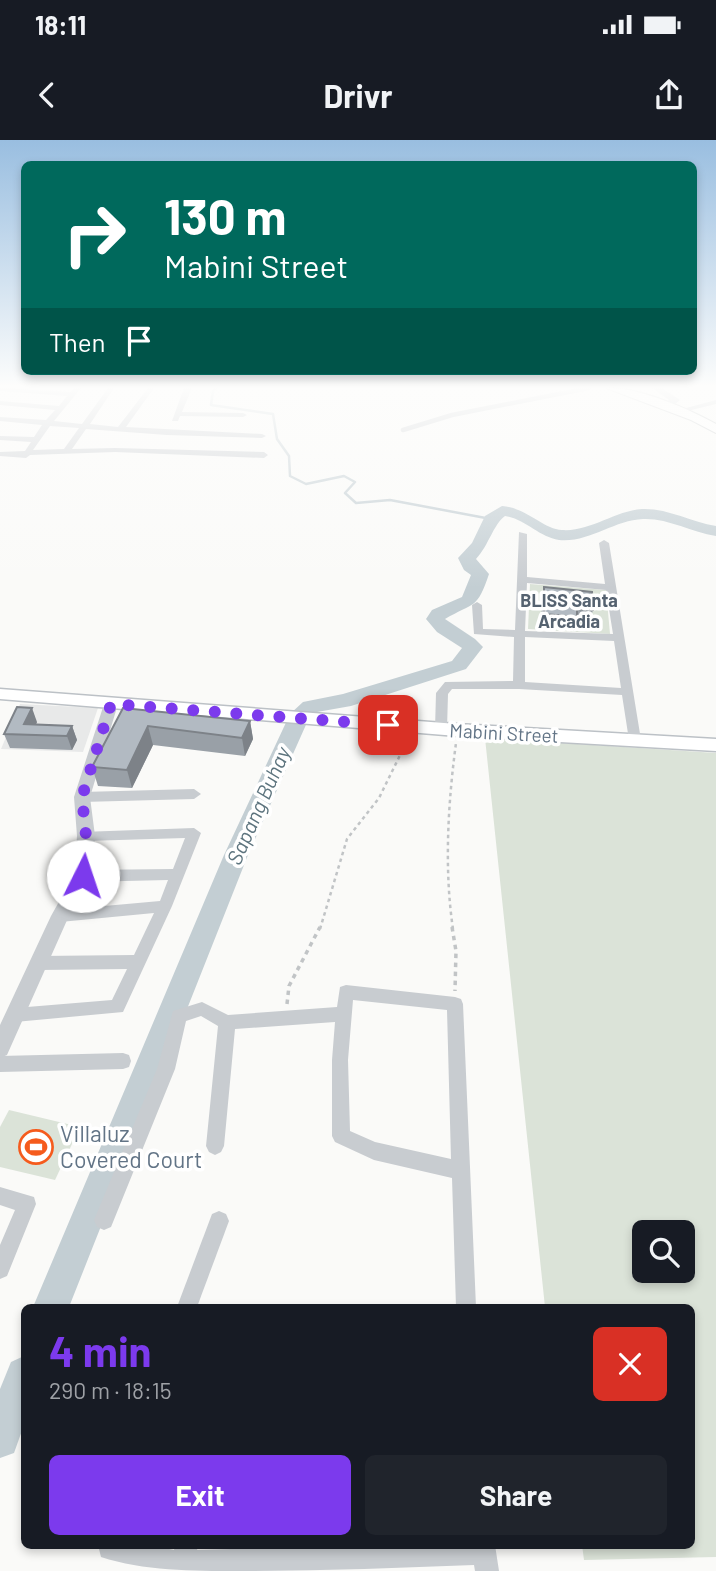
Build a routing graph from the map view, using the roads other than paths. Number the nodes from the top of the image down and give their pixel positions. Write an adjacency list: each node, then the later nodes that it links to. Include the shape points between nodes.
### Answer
1 (20, 455): 2 (street)
2 (26, 455)
3 (257, 455): 4 (street)
4 (264, 455)
5 (522, 534): 7 (street)
6 (604, 543): 8 (street)
7 (523, 580): 8 (street); 10 (street)
8 (610, 587): 11 (street)
9 (477, 604): 10 (street, via 478,632)
10 (518, 633): 11 (street); 12 (street)
11 (619, 638): 13 (street)
12 (519, 685): 13 (street); 17 (street, via 449,685 442,693)
13 (628, 692): 18 (street)
14 (0, 694): 15 (main road, Mabini Street)
15 (111, 704): 16 (main road, Mabini Street); 21 (street)
16 (260, 715): 17 (main road, Mabini Street)
17 (449, 731): 18 (main road, Mabini Street)
18 (635, 740): 19 (main road, Mabini Street)
19 (716, 745)
20 (194, 794): 21 (street)
21 (82, 797): 22 (street)
22 (86, 836): 23 (street, via 194,833); 24 (street)
23 (178, 874): 24 (street); 25 (street)
24 (83, 876): 26 (street)
25 (164, 906): 26 (street); 27 (street)
26 (60, 916): 28 (street)
27 (139, 962): 28 (street); 30 (street, via 117,1007)
28 (39, 964): 30 (street)
29 (342, 1014): 31 (street); 36 (street, via 341,1136 374,1151); 36 (street, via 346,992 455,1004)
30 (15, 1015): 32 (street)
31 (227, 1022): 35 (street); 38 (street, via 202,1009 179,1016 166,1069)
32 (0, 1048)
33 (123, 1061): 34 (street)
34 (0, 1064)
35 (215, 1146)
36 (459, 1170): 42 (street)
37 (0, 1196): 40 (street, via 27,1203)
38 (104, 1220)
39 (219, 1222): 41 (street)
40 (0, 1269)
41 (188, 1304)
42 (466, 1304)
43 (109, 1549): 44 (street)
44 (184, 1554): 45 (street)
45 (485, 1556)

